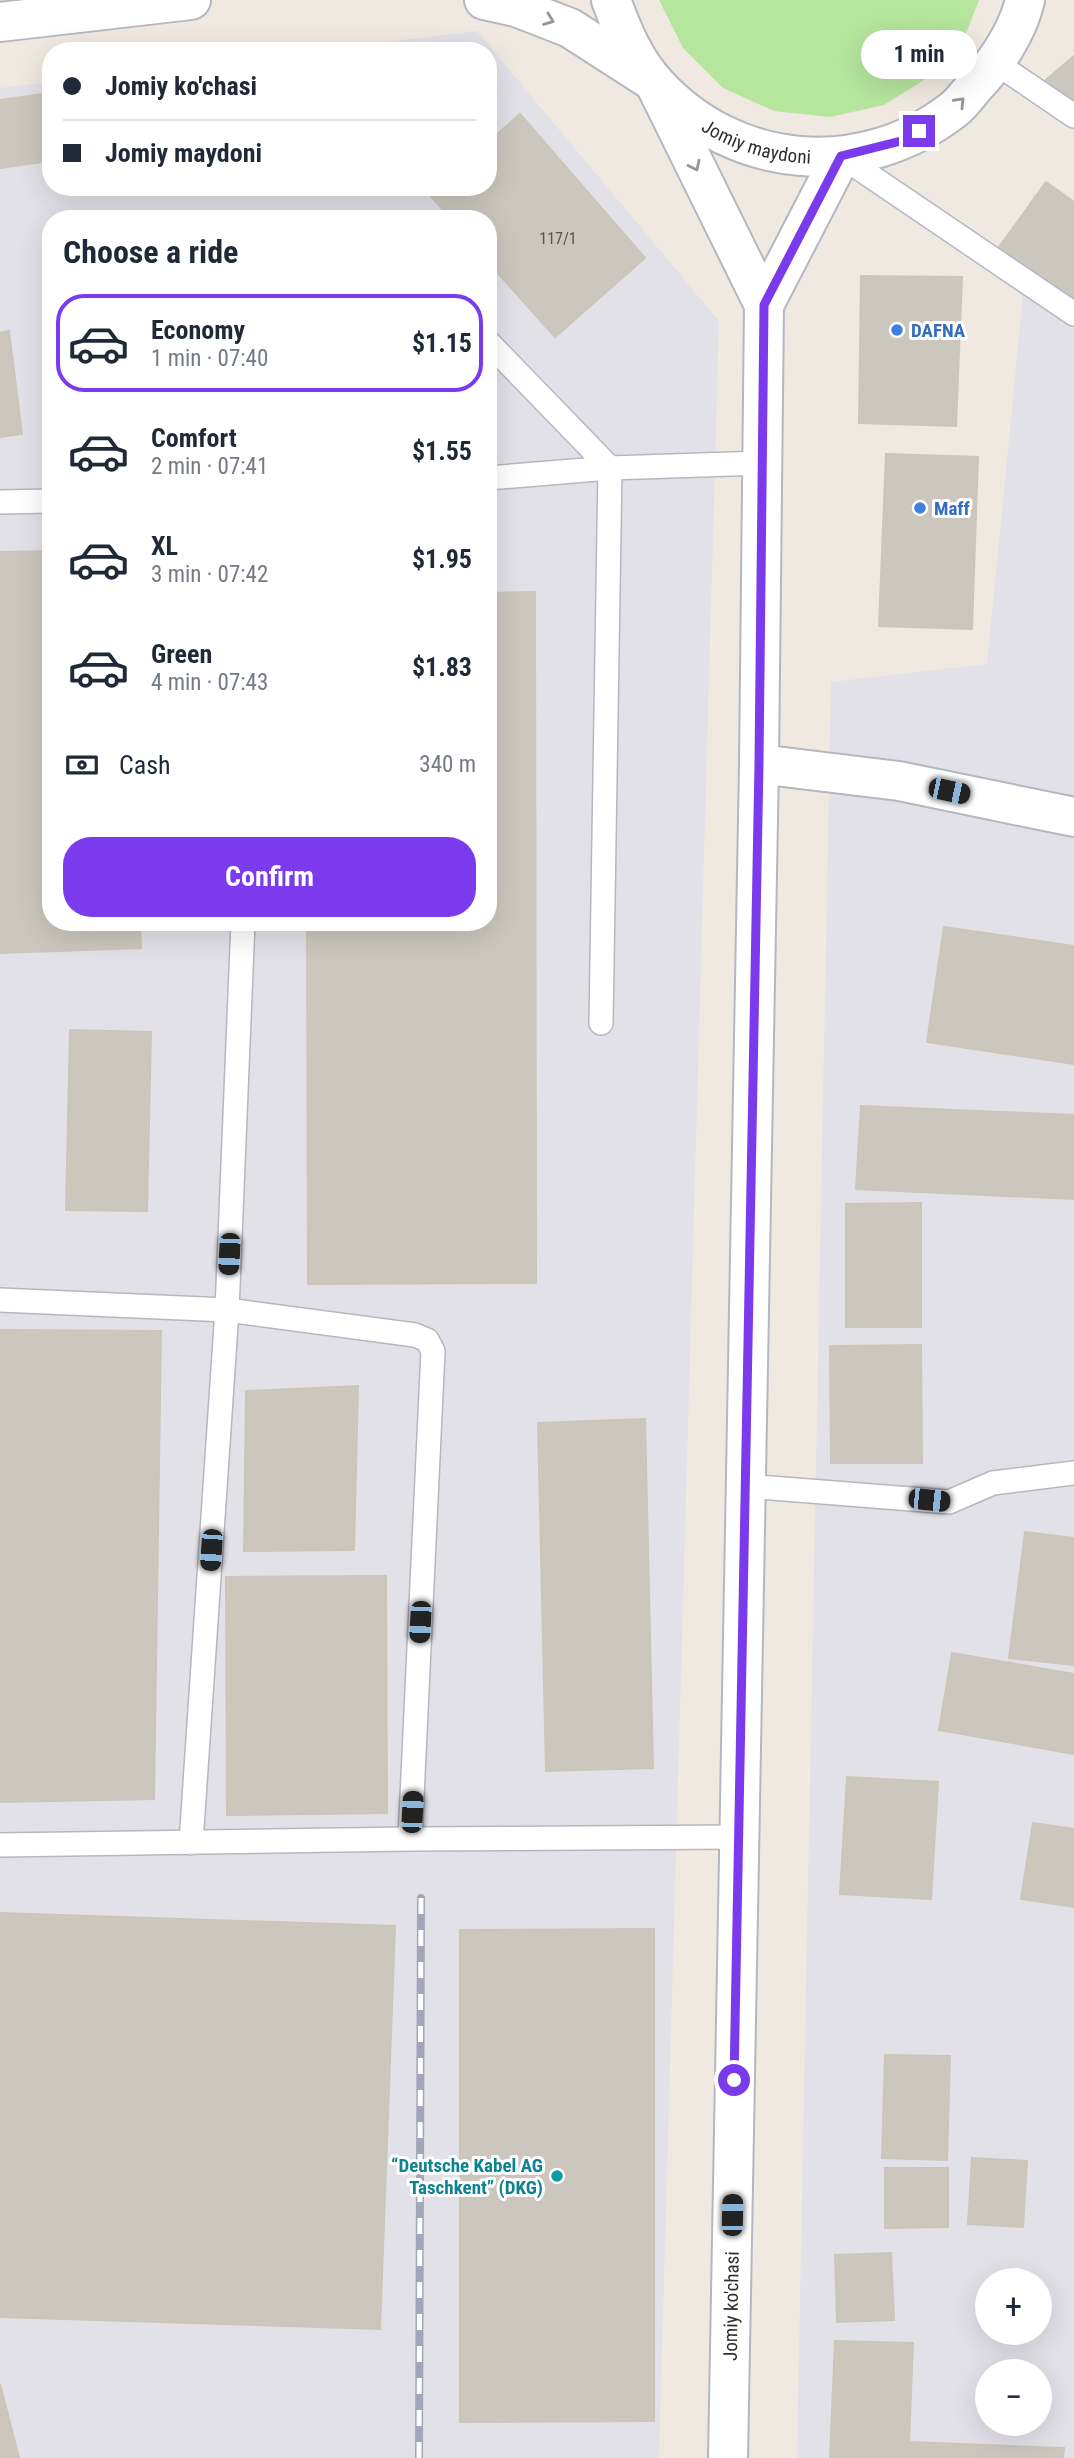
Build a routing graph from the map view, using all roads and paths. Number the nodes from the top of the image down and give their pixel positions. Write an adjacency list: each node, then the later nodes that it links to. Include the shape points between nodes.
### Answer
1 (191, 0): 5 (street)
2 (484, 0): 7 (street, one-way to 7, via 570,28)
3 (611, 0): 7 (street, Jomiy maydoni, via 626,40)
4 (1026, 3): 6 (street, Jomiy maydoni)
5 (0, 22)
6 (996, 63): 8 (lane); 9 (street, Jomiy maydoni, one-way to 6, via 901,141 954,109)
7 (654, 82): 9 (street, Jomiy maydoni, via 684,111 719,134 758,149 799,157); 10 (street, one-way to 10)
8 (1074, 116)
9 (841, 156): 10 (street); 11 (lane)
10 (764, 305): 13 (street, Jomiy ko'chasi)
11 (1074, 314)
12 (497, 351): 14 (lane)
13 (762, 463): 14 (lane); 18 (street, Jomiy ko'chasi)
14 (610, 468): 15 (lane); 21 (lane)
15 (497, 477)
16 (42, 501): 17 (lane)
17 (0, 502)
18 (759, 764): 19 (street, via 899,781); 25 (street, Jomiy ko'chasi)
19 (1074, 817)
20 (243, 931): 23 (lane)
21 (601, 1023)
22 (0, 1300): 23 (lane)
23 (227, 1310): 27 (lane, via 415,1335 427,1340 433,1351); 28 (lane)
24 (1074, 1473): 25 (lane, via 993,1483 949,1502)
25 (745, 1486): 26 (street, Jomiy ko'chasi)
26 (738, 1837): 27 (lane); 30 (street, Jomiy ko'chasi)
27 (410, 1839): 28 (lane)
28 (191, 1843): 29 (lane)
29 (0, 1846)
30 (729, 2458)

